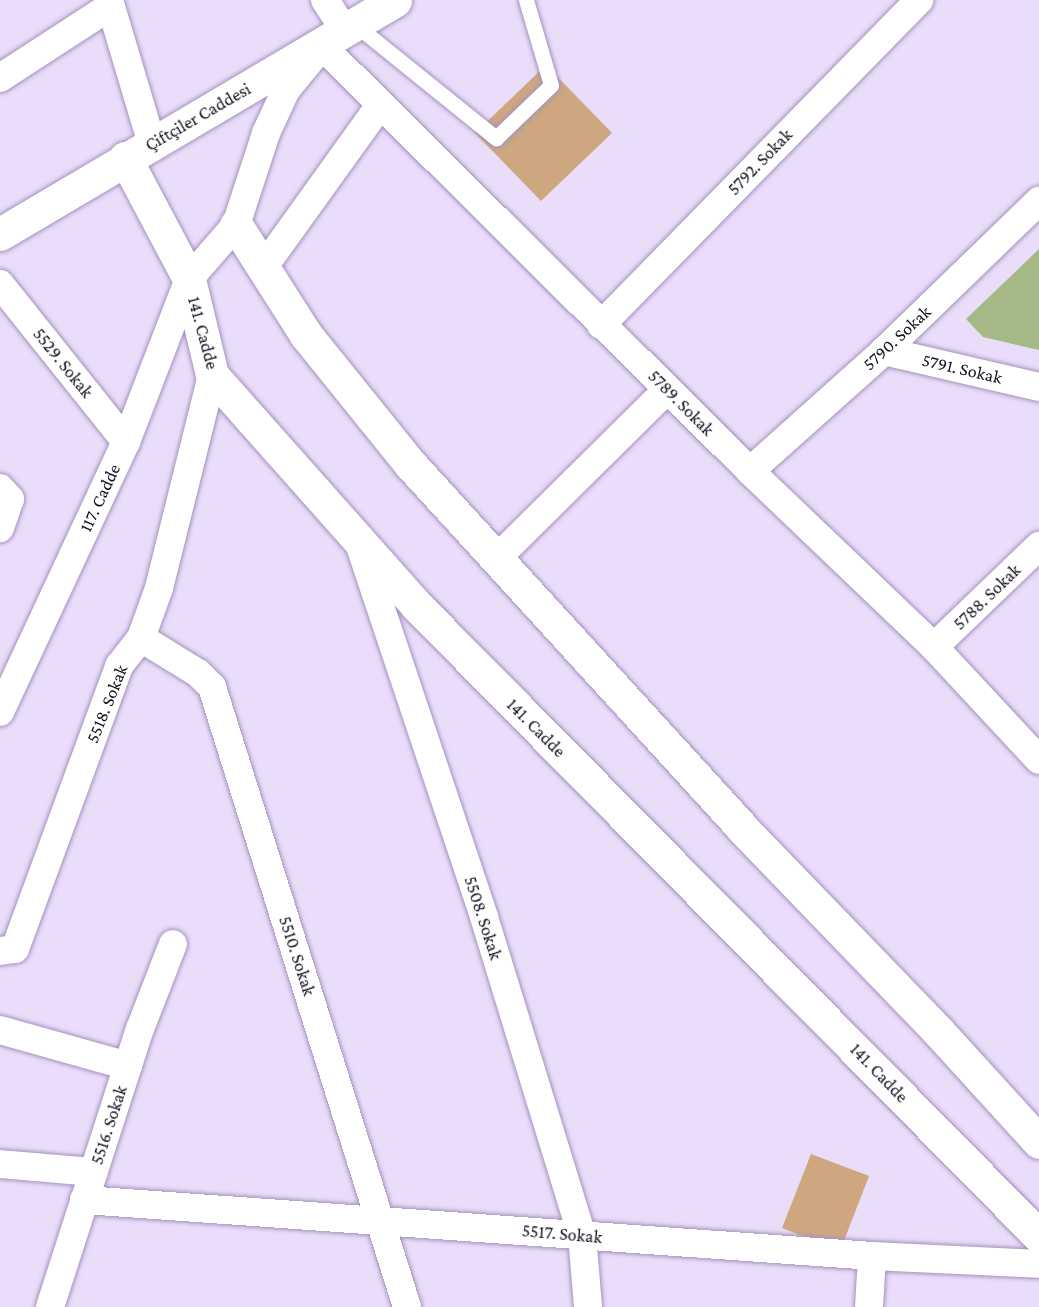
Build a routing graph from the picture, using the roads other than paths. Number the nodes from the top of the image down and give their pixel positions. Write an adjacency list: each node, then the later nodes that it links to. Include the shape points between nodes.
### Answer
1 (325, 0): 6 (street, 5789. Sokak)
2 (396, 0): 6 (street, Çiftçiler Caddesi)
3 (526, 0): 6 (lane, via 551,85 496,138)
4 (919, 0): 16 (street, 5792. Sokak)
5 (110, 3): 7 (street); 9 (street)
6 (342, 35): 8 (street, 5789. Sokak); 9 (street, Çiftçiler Caddesi); 11 (street, via 286,90 266,133)
7 (0, 78)
8 (380, 105): 13 (street); 16 (street, 5789. Sokak)
9 (138, 151): 12 (street, Çiftçiler Caddesi); 14 (street, 141. Cadde)
10 (1039, 201): 17 (street, 5790. Sokak)
11 (236, 225): 13 (street); 14 (street, 117. Cadde)
12 (0, 234)
13 (263, 268): 27 (street, via 314,344 411,465)
14 (189, 279): 18 (street, 141. Cadde); 21 (street, 117. Cadde)
15 (0, 284): 21 (street, 5529. Sokak)
16 (601, 324): 20 (street, 5789. Sokak)
17 (884, 351): 19 (street, 5791. Sokak); 22 (street, 5790. Sokak)
18 (212, 375): 25 (street, 141. Cadde); 28 (street, 5518. Sokak, via 159,588)
19 (1039, 387)
20 (667, 390): 22 (street, 5789. Sokak); 27 (street)
21 (126, 442): 30 (street, 117. Cadde)
22 (750, 471): 29 (street, 5789. Sokak)
23 (5, 494): 24 (street)
24 (0, 528)
25 (356, 535): 41 (street, 5508. Sokak, via 484,917); 42 (street, 141. Cadde, via 492,684)
26 (1039, 546): 29 (street, 5788. Sokak)
27 (496, 559): 36 (street, via 742,828 938,1030)
28 (141, 638): 33 (street, 5518. Sokak, via 119,666 15,949); 40 (street, 5510. Sokak, via 198,673 212,687)
29 (934, 647): 31 (street, 5789. Sokak)
30 (0, 712)
31 (1039, 760)
32 (173, 944): 35 (street, 5516. Sokak)
33 (0, 951)
34 (0, 1030): 35 (street)
35 (128, 1066): 38 (street, 5516. Sokak)
36 (1039, 1142)
37 (0, 1164): 38 (street)
38 (94, 1172): 39 (street, 5516. Sokak)
39 (84, 1200): 40 (street, 5517. Sokak); 45 (street, 5516. Sokak)
40 (380, 1219): 41 (street, 5517. Sokak); 46 (street, 5510. Sokak)
41 (582, 1235): 43 (street, 5517. Sokak); 47 (street, 5508. Sokak)
42 (1039, 1236)
43 (872, 1256): 44 (street, 5517. Sokak); 48 (street)
44 (1039, 1264)
45 (50, 1307)
46 (407, 1307)
47 (588, 1307)
48 (869, 1307)

